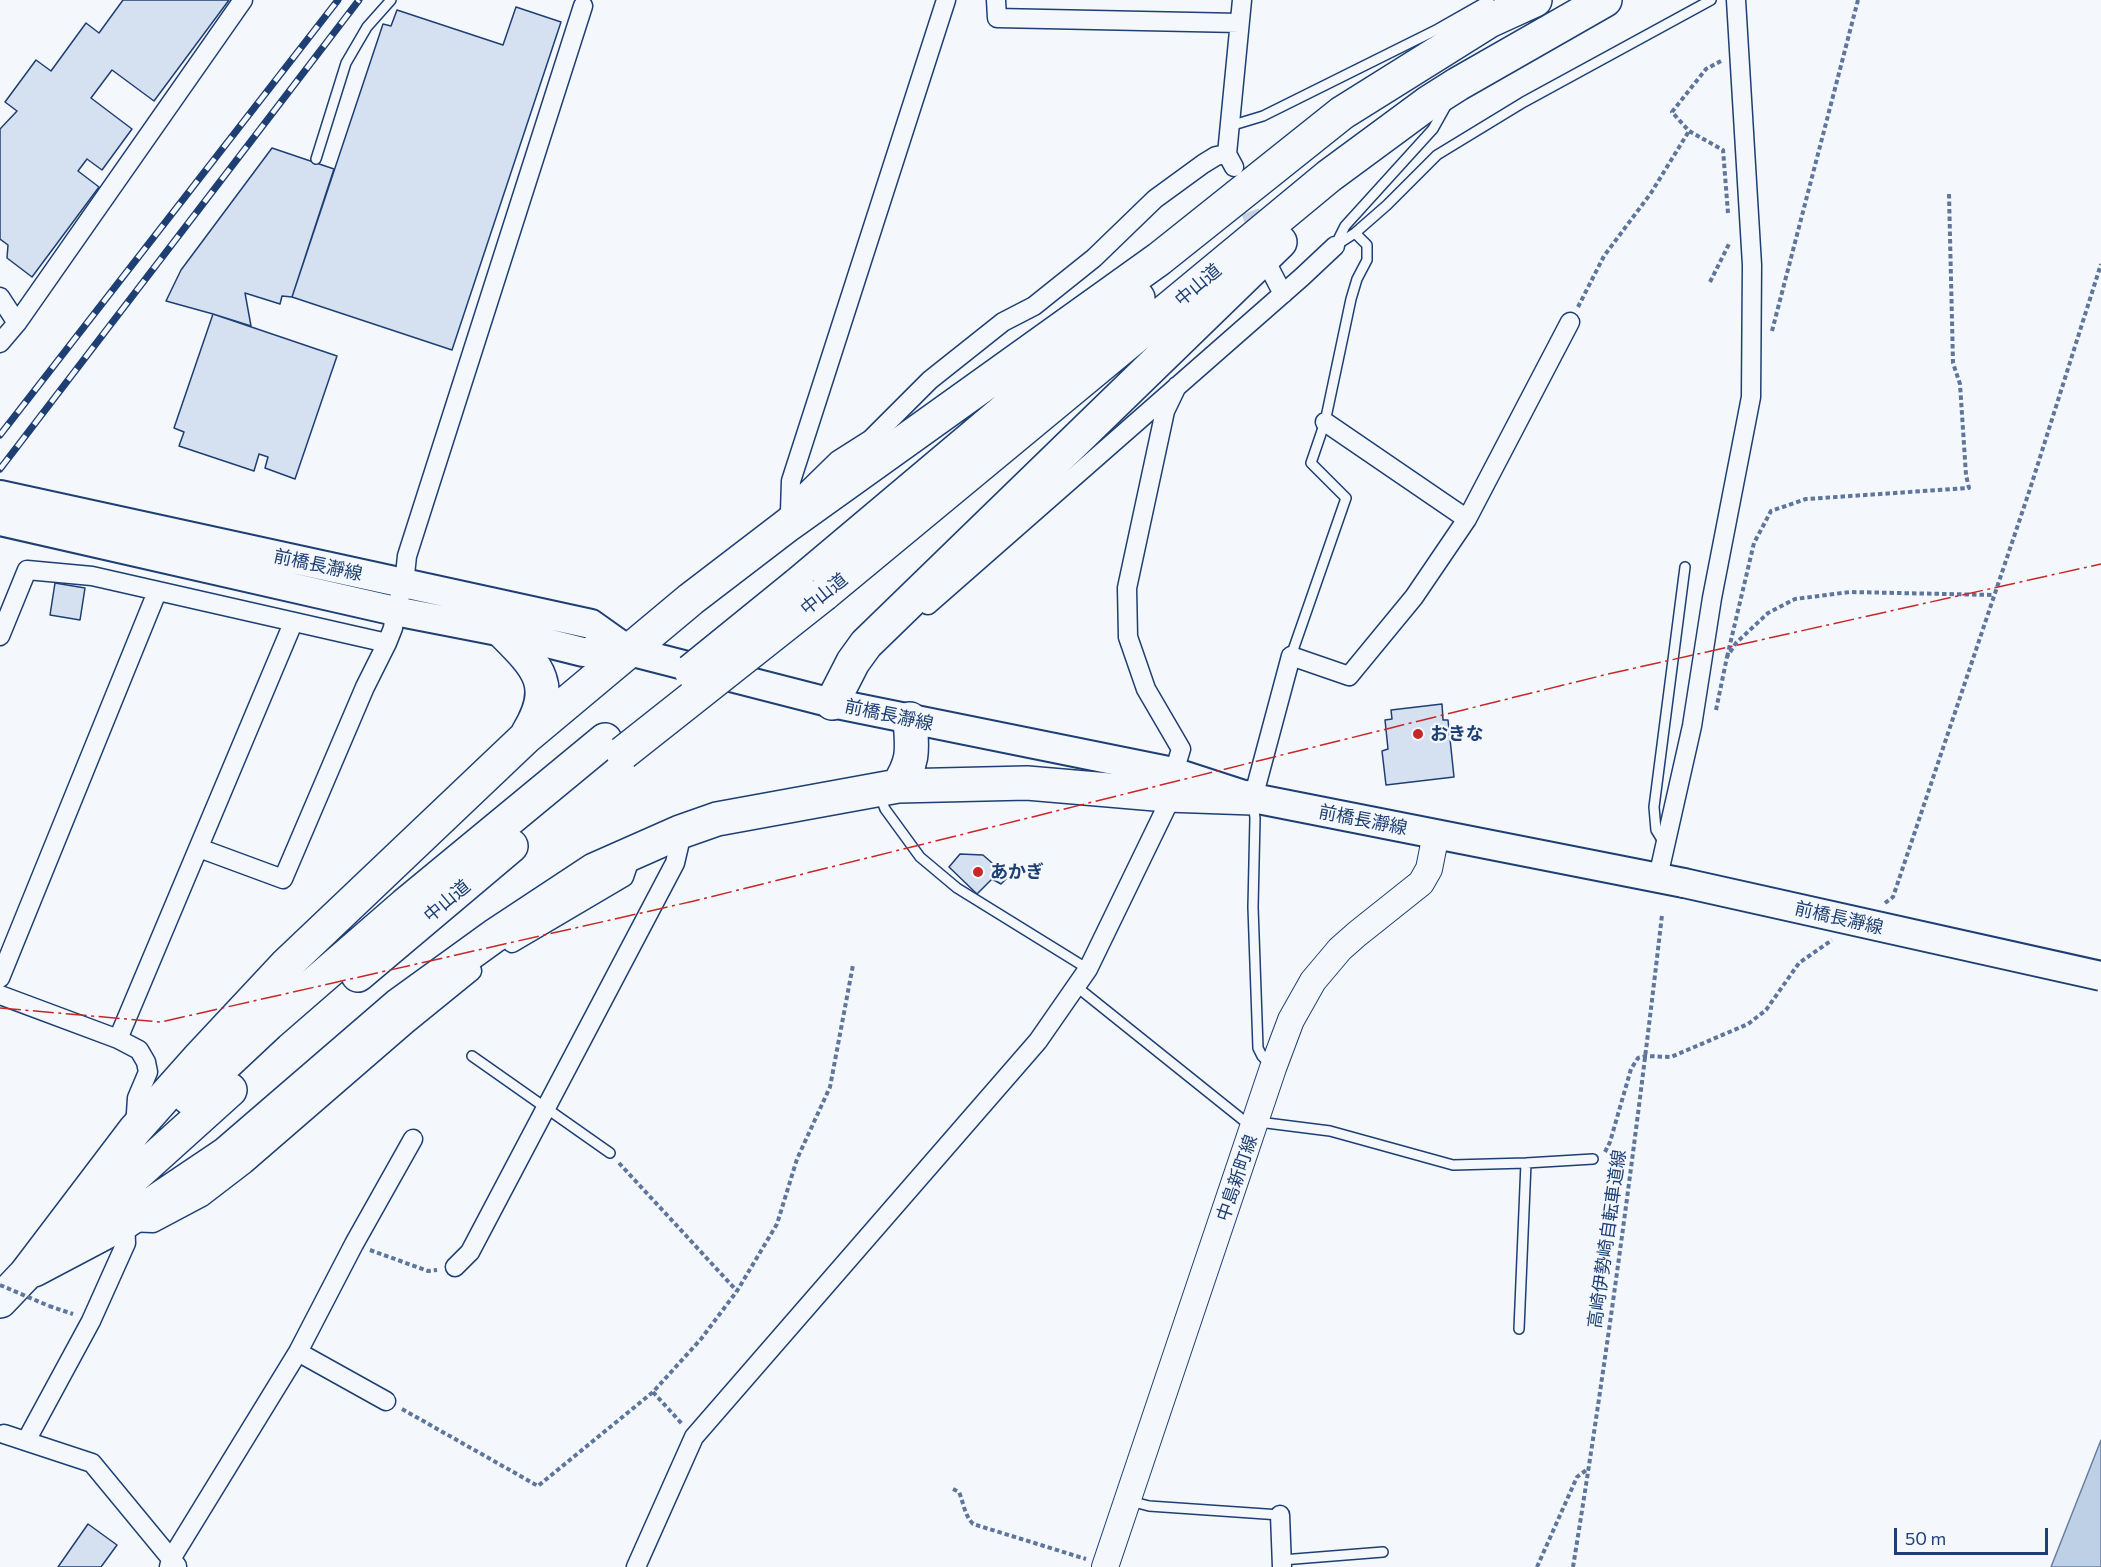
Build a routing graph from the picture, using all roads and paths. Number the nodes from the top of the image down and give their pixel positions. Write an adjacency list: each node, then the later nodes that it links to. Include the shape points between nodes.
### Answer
1 (243, 0): 32 (street)
2 (391, 0): 20 (lane, via 368,27 346,63)
3 (946, 0): 38 (street, via 791,482)
4 (996, 0): 14 (street, via 997,18)
5 (1242, 0): 14 (street)
6 (1489, 0): 18 (lane, via 1263,116)
7 (1535, 0): 38 (highway, via 1489,21 1342,113 1159,259)
8 (1549, 0): 43 (highway, 中山道, via 1425,79 1277,185 1171,270)
9 (1605, 0): 16 (highway, 中山道)
10 (1711, 0): 23 (lane, via 1524,102 1437,155)
11 (1736, 0): 15 (street)
12 (1858, 0): 33 (path)
13 (583, 3): 42 (street, via 407,556)
14 (1239, 22): 18 (street)
15 (1738, 52): 19 (path, via 1706,69 1672,112); 64 (street, via 1752,266 1751,398 1692,726)
16 (1458, 84): 17 (highway, 中山道); 25 (lane, via 1433,129 1345,226)
17 (1428, 103): 43 (highway, 中山道, via 1329,176); 55 (highway, via 866,644)
18 (1230, 126): 38 (street, via 1231,161 1216,156 1155,199 1094,258 1034,306 1003,322 930,381 871,439 838,460)
19 (1689, 131): 22 (path, via 1723,150); 31 (path, via 1651,193 1605,256)
20 (316, 159)
21 (1949, 194): 54 (path, via 1953,363 1960,384 1969,488 1806,499 1771,511 1754,543)
22 (1728, 221)
23 (1355, 233): 25 (lane); 36 (lane, via 1366,245 1368,254 1351,299)
24 (1729, 233): 28 (path, via 1730,244)
25 (1335, 246): 29 (street)
26 (2101, 264): 45 (path)
27 (1272, 271): 29 (street)
28 (1710, 282)
29 (1283, 294): 35 (street)
30 (0, 297): 32 (street)
31 (1570, 322): 39 (street)
32 (17, 323): 34 (street)
33 (1770, 339)
34 (0, 342)
35 (1177, 386): 49 (street); 59 (street, via 1165,411 1127,588 1128,637 1146,689 1181,749)
36 (1325, 422): 39 (street); 53 (lane, via 1311,463 1346,498)
37 (10, 497): 42 (main road, 前橋長瀞線)
38 (790, 515): 52 (highway)
39 (1467, 519): 53 (street, via 1414,597 1349,676)
40 (0, 521): 46 (main road, 前橋長瀞線)
41 (1685, 567): 64 (lane, via 1654,807 1656,830)
42 (404, 584): 46 (street); 52 (main road, 前橋長瀞線, via 591,624)
43 (811, 590): 90 (highway, 中山道, bridge, via 405,905 178,1108 71,1228)
44 (157, 592): 47 (street); 50 (street, via 92,576 27,570); 73 (street)
45 (1994, 595): 54 (path, via 1850,592 1795,599 1768,613); 67 (path, via 1893,897)
46 (395, 611): 48 (main road, 前橋長瀞線); 51 (street)
47 (293, 623): 51 (street); 65 (street)
48 (503, 632): 52 (main road, 前橋長瀞線, via 583,652); 58 (highway, via 531,660 543,689 538,718)
49 (898, 632)
50 (0, 636)
51 (387, 643): 65 (street, via 283,879)
52 (629, 651): 55 (main road, 前橋長瀞線); 58 (highway)
53 (1291, 656): 61 (street)
54 (1727, 657): 56 (path)
55 (832, 702): 57 (main road, 前橋長瀞線)
56 (1714, 716)
57 (910, 719): 59 (main road, 前橋長瀞線); 60 (highway, via 912,755 907,771)
58 (526, 737): 82 (highway, via 286,965)
59 (1170, 783): 60 (highway); 61 (highway); 71 (street, via 1167,806)
60 (888, 787): 62 (highway, via 717,819); 71 (lane, via 885,808 920,857 957,888)
61 (1253, 798): 63 (main road, 前橋長瀞線); 79 (lane, via 1258,1048)
62 (680, 832): 80 (street, via 675,863); 87 (highway, via 594,870 494,936 400,1004 226,1154)
63 (1436, 834): 66 (main road, 前橋長瀞線); 79 (main road, 中島新町線, via 1429,869 1421,884 1340,949 1313,981)
64 (1665, 845): 66 (street)
65 (199, 848): 76 (street)
66 (1671, 880): 72 (main road, 前橋長瀞線, bridge)
67 (1884, 904)
68 (1662, 915): 78 (path, 高崎伊勢崎自転車道線)
69 (1837, 937): 78 (path, via 1800,963 1766,1010 1748,1024 1671,1057)
70 (853, 964): 91 (path, via 830,1087 797,1159 777,1224)
71 (1088, 969): 74 (street)
72 (2101, 976)
73 (0, 978)
74 (1077, 987): 81 (lane, via 1244,1120); 99 (street, via 1038,1041)
75 (0, 995): 76 (street)
76 (118, 1039): 82 (street, via 139,1050 148,1072 137,1098)
77 (472, 1056): 80 (lane)
78 (1646, 1056): 85 (path, via 1638,1058 1631,1069 1603,1157); 101 (path, 高崎伊勢崎自転車道線)
79 (1273, 1068): 81 (main road, 中島新町線)
80 (547, 1109): 84 (lane); 89 (street, via 470,1252)
81 (1256, 1122): 86 (lane, via 1330,1131 1453,1165); 103 (main road, 中島新町線)
82 (135, 1130): 90 (highway)
83 (413, 1139): 88 (street)
84 (610, 1153): 91 (path)
85 (1593, 1159): 86 (lane)
86 (1526, 1163): 94 (lane)
87 (125, 1222): 90 (highway); 93 (street, via 126,1243)
88 (354, 1244): 89 (path, via 428,1270); 95 (street)
89 (455, 1268)
90 (12, 1280): 92 (highway, 中山道); 93 (path, bridge, via 49,1305)
91 (737, 1291): 96 (path)
92 (0, 1301)
93 (91, 1321): 100 (street)
94 (1519, 1329)
95 (298, 1352): 97 (street); 107 (street)
96 (653, 1392): 97 (path, via 538,1486); 99 (path)
97 (386, 1401)
98 (1, 1436): 100 (street)
99 (694, 1437): 109 (street)
100 (26, 1441): 107 (street, via 92,1463)
101 (1589, 1467): 110 (path, via 1577,1477); 111 (path, 高崎伊勢崎自転車道線)
102 (953, 1489): 108 (path, via 959,1492 965,1516 973,1524)
103 (1128, 1500): 104 (lane, via 1149,1506); 108 (main road, 中島新町線)
104 (1280, 1515): 106 (street)
105 (1383, 1552): 106 (lane)
106 (1282, 1563)
107 (173, 1564)
108 (1105, 1566)
109 (636, 1567)
110 (1537, 1567)
111 (1573, 1567)

